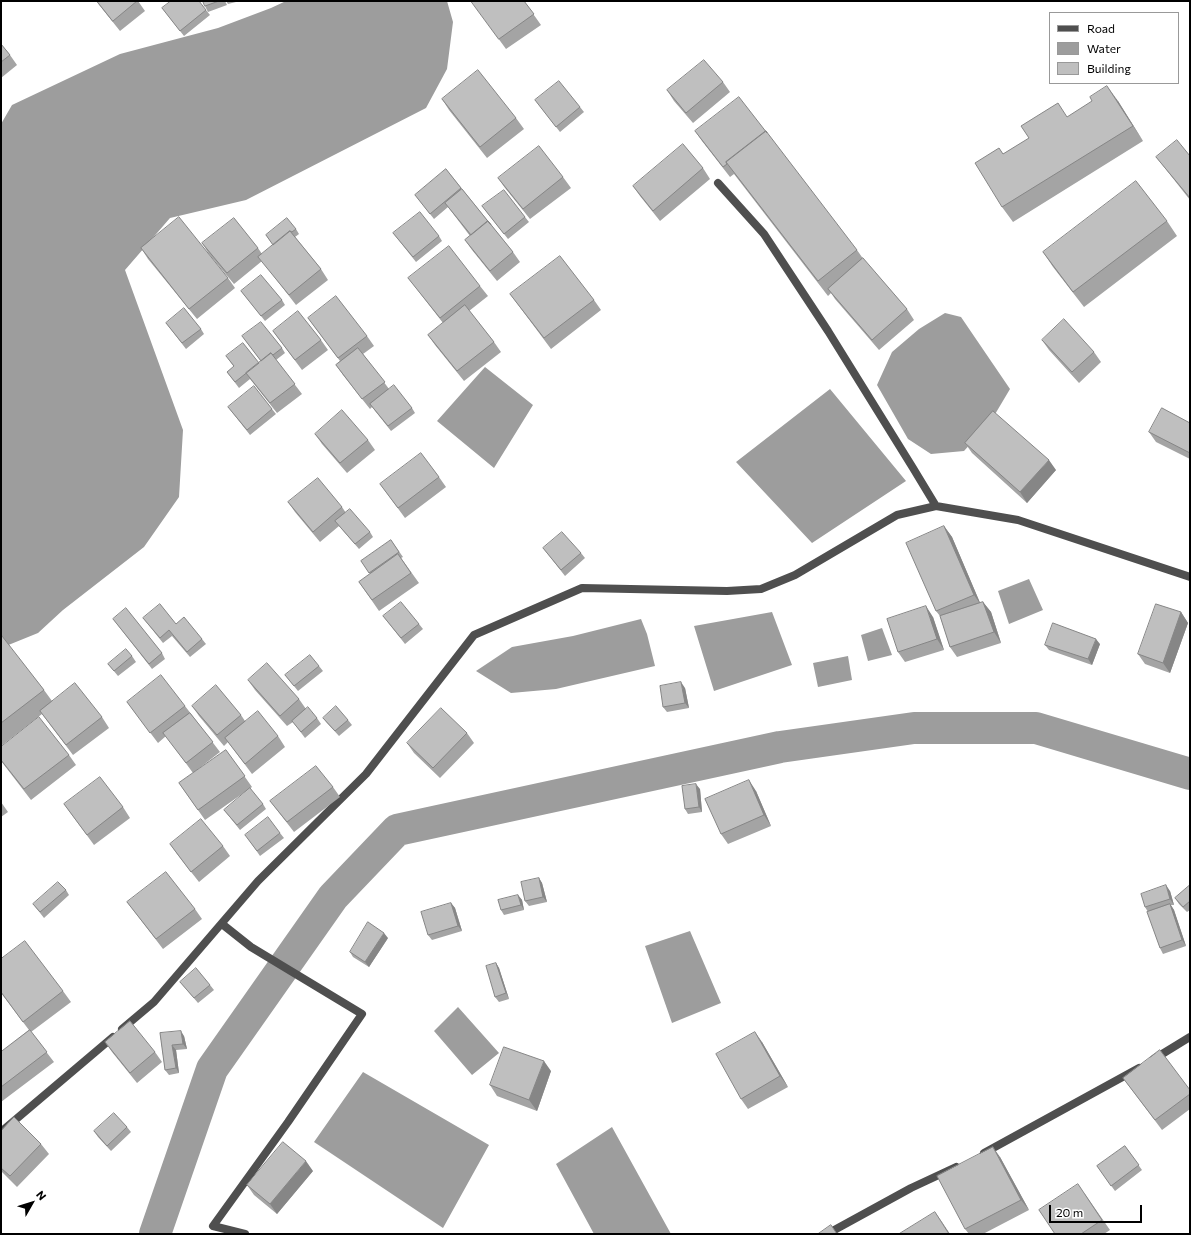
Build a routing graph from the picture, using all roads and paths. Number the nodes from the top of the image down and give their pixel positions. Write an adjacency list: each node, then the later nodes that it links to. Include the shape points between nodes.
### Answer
1 (718, 183): 2 (street, via 764,234 828,331)
2 (936, 506): 3 (street, via 1018,520); 4 (street, via 897,515 795,575 762,589 727,591 582,588 474,635 366,774 258,881)
3 (1190, 577)
4 (222, 924): 6 (street, via 154,1002); 9 (street, via 251,946 362,1014 213,1226)
5 (1190, 1037): 7 (street, via 1150,1062)
6 (1, 1132)
7 (978, 1156)
8 (964, 1162): 10 (street)
9 (244, 1234)
10 (827, 1234)

